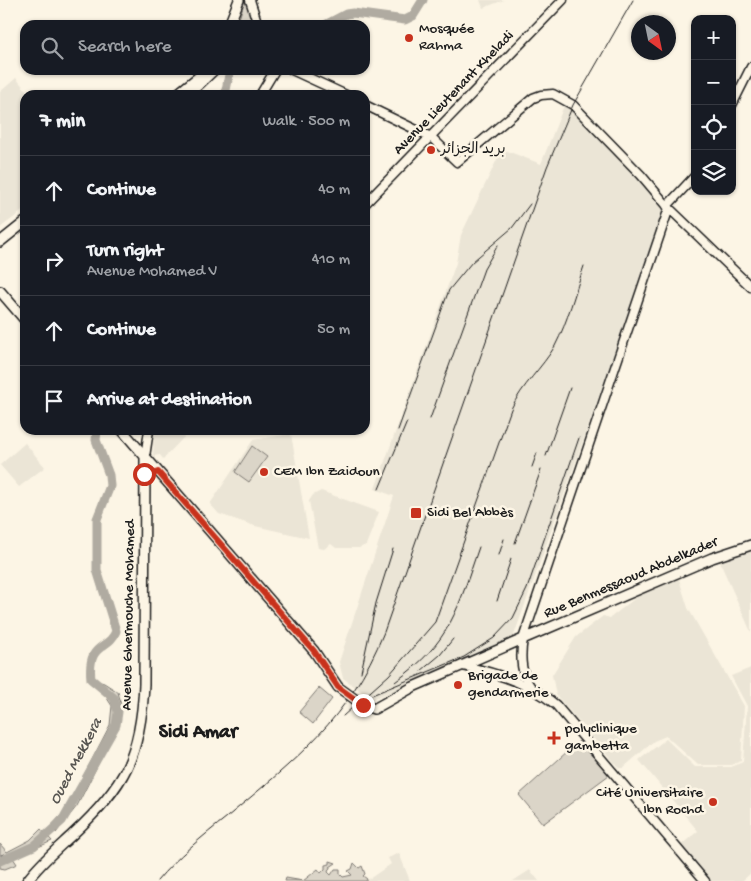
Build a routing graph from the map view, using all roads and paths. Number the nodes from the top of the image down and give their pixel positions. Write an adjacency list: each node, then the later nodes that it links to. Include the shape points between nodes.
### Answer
1 (239, 0): 4 (main road)
2 (250, 0): 5 (street)
3 (563, 0): 17 (street, Avenue Lieutenant Kheladi)
4 (231, 20)
5 (256, 20)
6 (751, 67): 15 (street)
7 (201, 75): 11 (main road)
8 (209, 75): 12 (main road)
9 (272, 75): 13 (street)
10 (303, 75): 14 (street)
11 (182, 90)
12 (193, 90)
13 (263, 90)
14 (335, 90)
15 (736, 97)
16 (370, 106): 17 (street)
17 (431, 137): 19 (street, Avenue Lieutenant Kheladi); 20 (street, via 457,162 520,108 541,94 554,94 573,105)
18 (691, 181): 20 (street)
19 (370, 199)
20 (668, 207): 25 (street); 36 (street)
21 (20, 219): 23 (main road)
22 (20, 226): 24 (main road)
23 (0, 234)
24 (0, 242)
25 (751, 287)
26 (0, 291): 27 (main road)
27 (20, 314)
28 (125, 435): 33 (main road)
29 (126, 435): 31 (main road)
30 (148, 435): 31 (street)
31 (145, 457): 32 (main road); 33 (main road, Avenue Ghermouche Mohamed)
32 (158, 472): 34 (main road); 37 (main road, Rue Benmessaoud Abdelkader, bridge, via 301,636 338,687 363,705 374,709 412,687 463,666)
33 (144, 474): 34 (main road, Avenue Ghermouche Mohamed)
34 (144, 484): 39 (main road, Avenue Ghermouche Mohamed, via 144,684 136,748 123,778 101,807)
35 (751, 545): 36 (main road, Rue Benmessaoud Abdelkader, via 712,558)
36 (523, 639): 37 (main road, Rue Benmessaoud Abdelkader); 38 (street, via 523,669 527,682)
37 (477, 664): 38 (street)
38 (535, 691): 40 (street, via 566,715)
39 (27, 881)
40 (705, 881)

